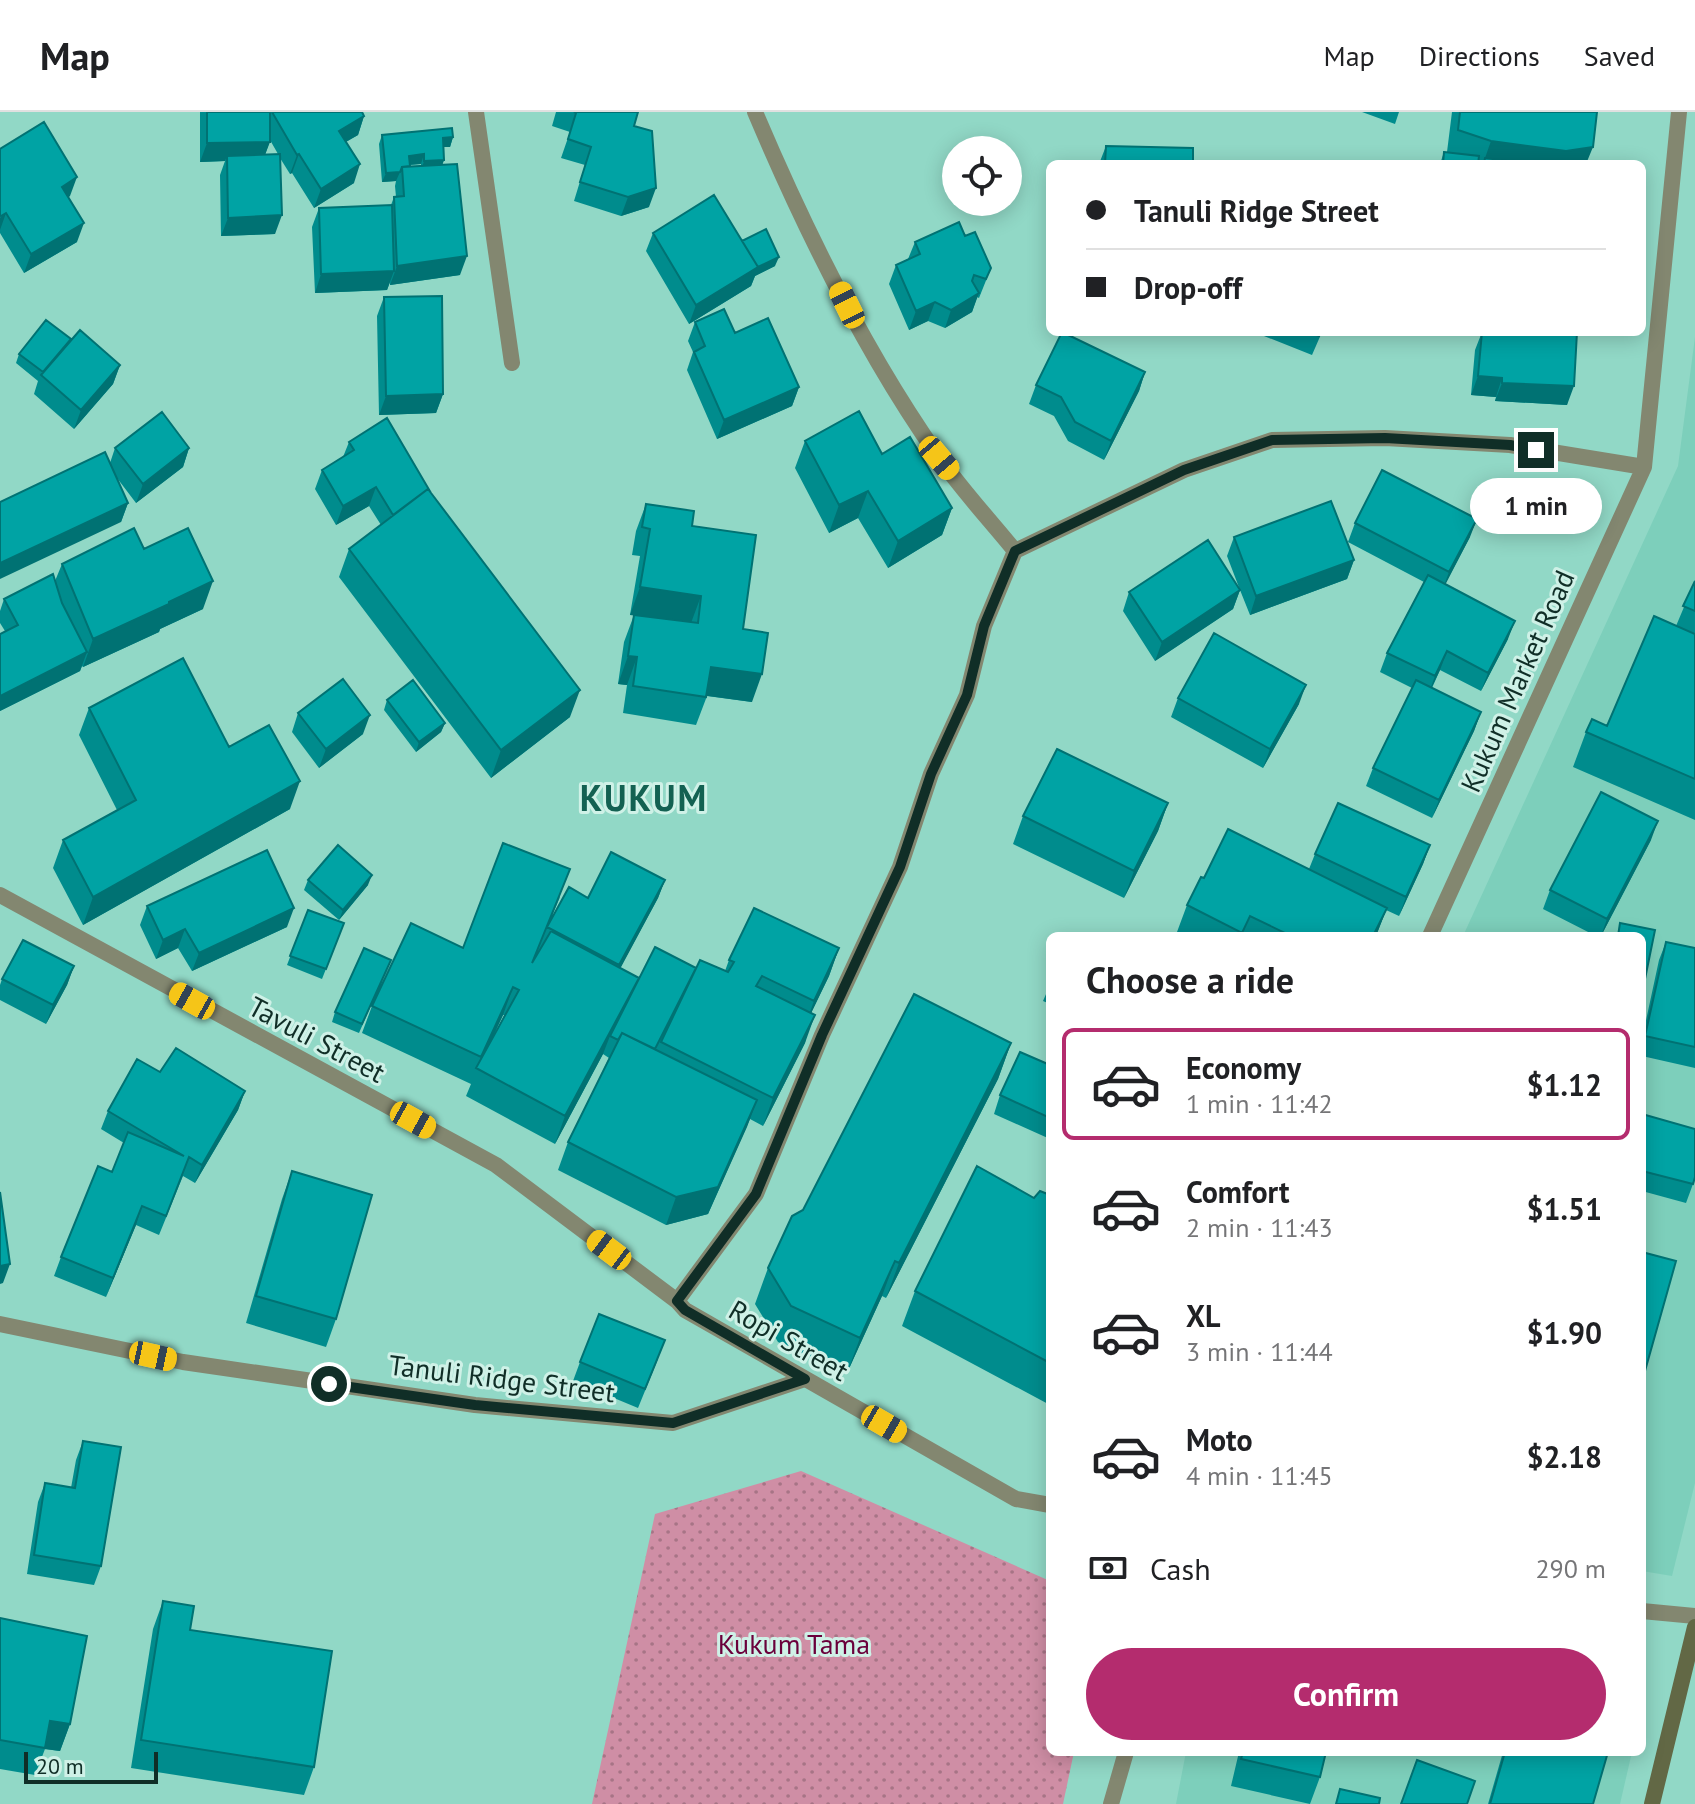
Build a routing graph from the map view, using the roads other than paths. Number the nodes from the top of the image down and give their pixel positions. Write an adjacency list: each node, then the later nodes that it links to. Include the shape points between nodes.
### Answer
1 (476, 112): 4 (street)
2 (755, 112): 6 (street, via 868,349 939,458)
3 (1679, 112): 5 (street, Kukum Market Road)
4 (512, 363)
5 (1644, 467): 6 (street, via 1510,445 1385,438 1272,440 1184,470); 8 (street, Kukum Market Road)
6 (1015, 551): 9 (street, via 984,626 967,695 931,774 900,867 756,1194)
7 (0, 895): 9 (street, Tavuli Street, via 496,1165)
8 (1432, 932)
9 (677, 1301): 11 (street, Ropi Street)
10 (0, 1324): 11 (street, Tanuli Ridge Street, via 183,1362 475,1405 673,1423)
11 (805, 1379): 12 (street, Ropi Street, via 1016,1499)
12 (1046, 1504)
13 (1646, 1611): 14 (street)
14 (1695, 1616)
15 (1695, 1627): 18 (main road)
16 (1125, 1756): 17 (street)
17 (1111, 1804)
18 (1652, 1804)

